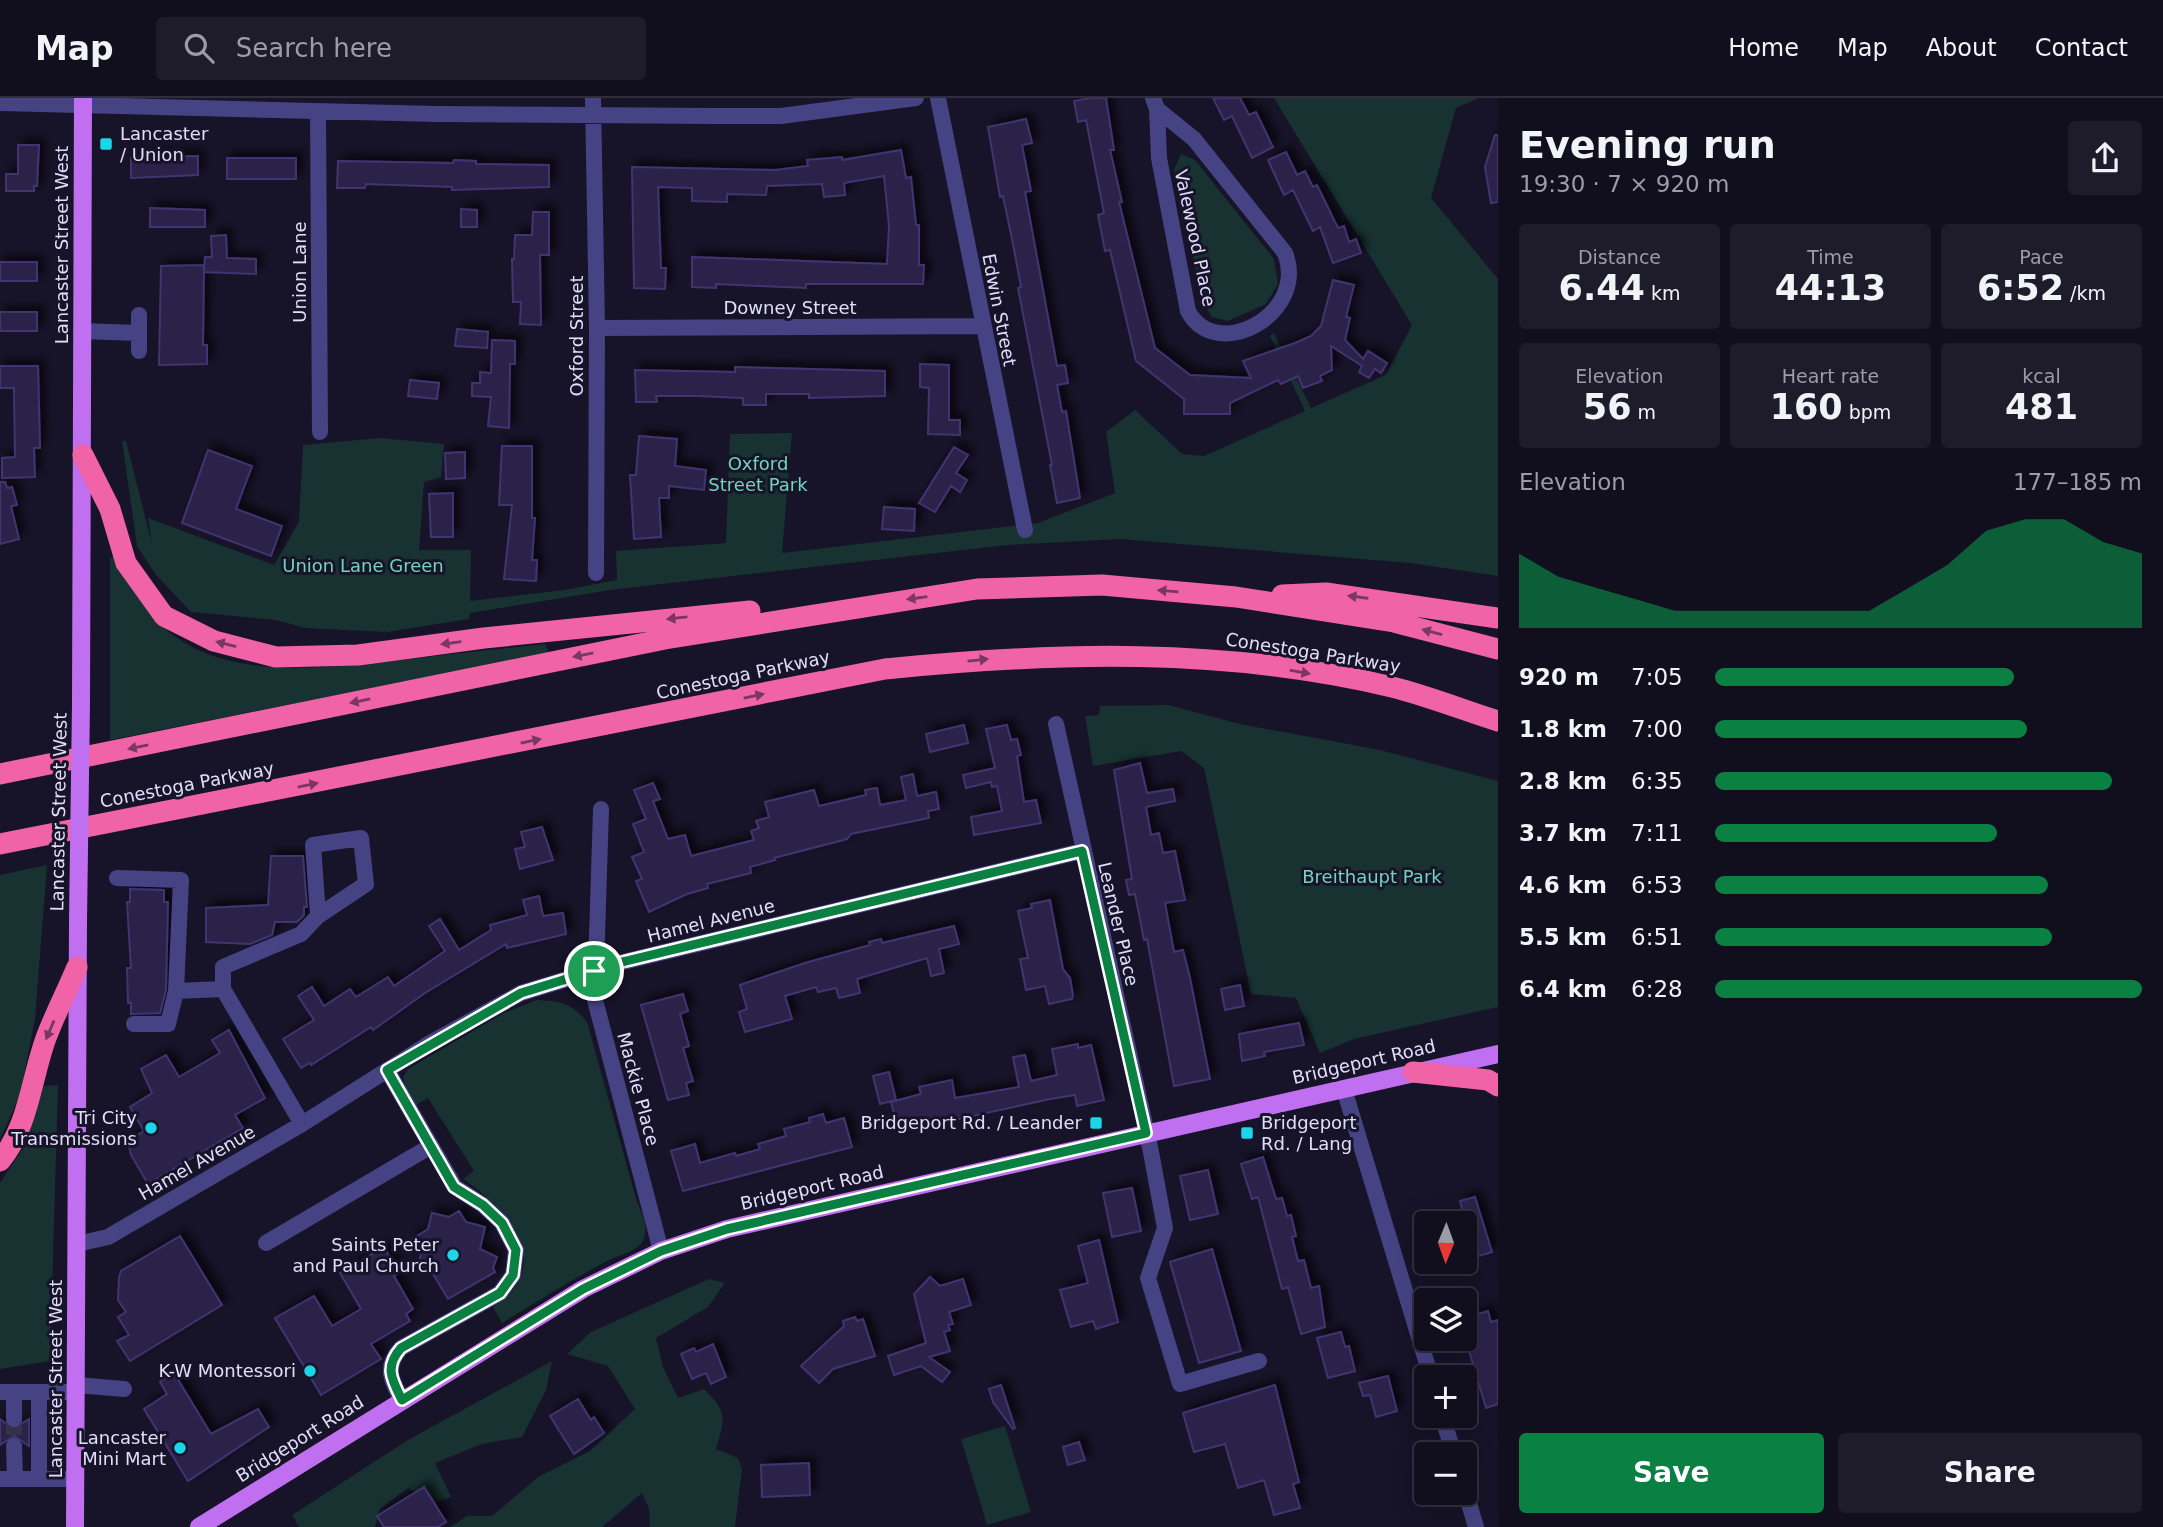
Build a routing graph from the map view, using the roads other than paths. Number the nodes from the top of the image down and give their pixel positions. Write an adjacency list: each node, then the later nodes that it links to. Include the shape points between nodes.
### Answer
1 (593, 98): 9 (street, Oxford Street)
2 (916, 98): 9 (street, via 781,116)
3 (938, 98): 11 (street, Edwin Street)
4 (83, 101): 5 (street); 8 (street); 13 (main road, Lancaster Street West)
5 (0, 103)
6 (1155, 104): 6 (street, Valewood Place, via 1159,158 1188,311 1195,324 1207,332 1238,332 1281,305 1291,277 1290,265 1194,139)
7 (340, 105): 8 (street); 9 (street)
8 (318, 111): 16 (street, Union Lane)
9 (593, 115): 12 (street, Oxford Street)
10 (139, 315): 14 (street)
11 (982, 326): 12 (street, Downey Street); 18 (street, Edwin Street)
12 (597, 328): 19 (street, Oxford Street)
13 (82, 331): 14 (street); 17 (main road, Lancaster Street West)
14 (139, 333): 15 (street)
15 (139, 351)
16 (320, 432)
17 (83, 455): 21 (highway, one-way to 17, via 768,609 358,655 276,657 214,641 164,616 126,563 110,509); 34 (main road, Lancaster Street West, bridge)
18 (1025, 530)
19 (596, 573)
20 (1236, 597): 21 (highway, one-way to 21, via 1088,586 977,589); 22 (highway, one-way to 20, via 1326,593); 23 (highway, one-way to 20, via 1394,622)
21 (843, 609): 26 (highway, one-way to 26, via 665,639)
22 (1498, 618)
23 (1498, 649)
24 (1498, 722): 27 (highway, Conestoga Parkway, one-way to 24, via 885,669 998,658 1070,655 1233,660 1392,687)
25 (1056, 724): 30 (street, Leander Place)
26 (0, 774)
27 (260, 794): 29 (highway, Conestoga Parkway); 31 (highway)
28 (601, 809): 35 (street, Mackie Place)
29 (0, 844)
30 (1082, 851): 35 (street, Hamel Avenue); 45 (street, Leander Place)
31 (0, 859)
32 (117, 878): 37 (street, via 181,880)
33 (318, 916): 33 (street, via 366,884 360,838 313,845); 36 (street, via 301,934 223,967)
34 (77, 967): 47 (highway, one-way to 47, via 45,1039 31,1096 10,1149); 49 (main road, Lancaster Street West)
35 (594, 971): 40 (street, Hamel Avenue, via 521,993); 50 (street, Mackie Place, via 595,1000)
36 (223, 989): 37 (street); 44 (street)
37 (176, 990): 38 (street, via 168,1024)
38 (134, 1024)
39 (1498, 1054): 41 (main road, Bridgeport Road)
40 (387, 1070): 44 (street, Hamel Avenue); 46 (street)
41 (1413, 1072): 42 (highway, via 1488,1080); 43 (main road, Bridgeport Road)
42 (1498, 1086)
43 (1344, 1088): 45 (main road, Bridgeport Road); 52 (street)
44 (302, 1124): 49 (street, Hamel Avenue, via 108,1237)
45 (1146, 1133): 50 (main road, Bridgeport Road, via 727,1229); 51 (street, Leander Place, via 1165,1228 1148,1278 1180,1384)
46 (431, 1146): 48 (street); 57 (street, via 454,1187 502,1223 516,1250 513,1275 500,1293 401,1348 392,1358 389,1375)
47 (0, 1161)
48 (266, 1243)
49 (77, 1244): 53 (main road, Lancaster Street West)
50 (661, 1251): 57 (main road, Bridgeport Road, via 583,1289)
51 (1259, 1362)
52 (1427, 1365)
53 (77, 1389): 54 (street); 56 (street); 62 (main road, Lancaster Street West)
54 (124, 1389)
55 (7, 1392): 56 (street); 58 (street)
56 (39, 1392): 61 (street)
57 (402, 1400): 67 (main road, Bridgeport Road)
58 (14, 1419)
59 (14, 1446): 60 (street)
60 (7, 1479): 61 (street)
61 (39, 1479): 62 (street)
62 (76, 1479): 63 (main road, Lancaster Street West)
63 (76, 1498): 65 (main road, Lancaster Street West); 66 (main road)
64 (1469, 1505): 68 (street)
65 (75, 1527)
66 (87, 1527)
67 (200, 1527)
68 (1476, 1527)

